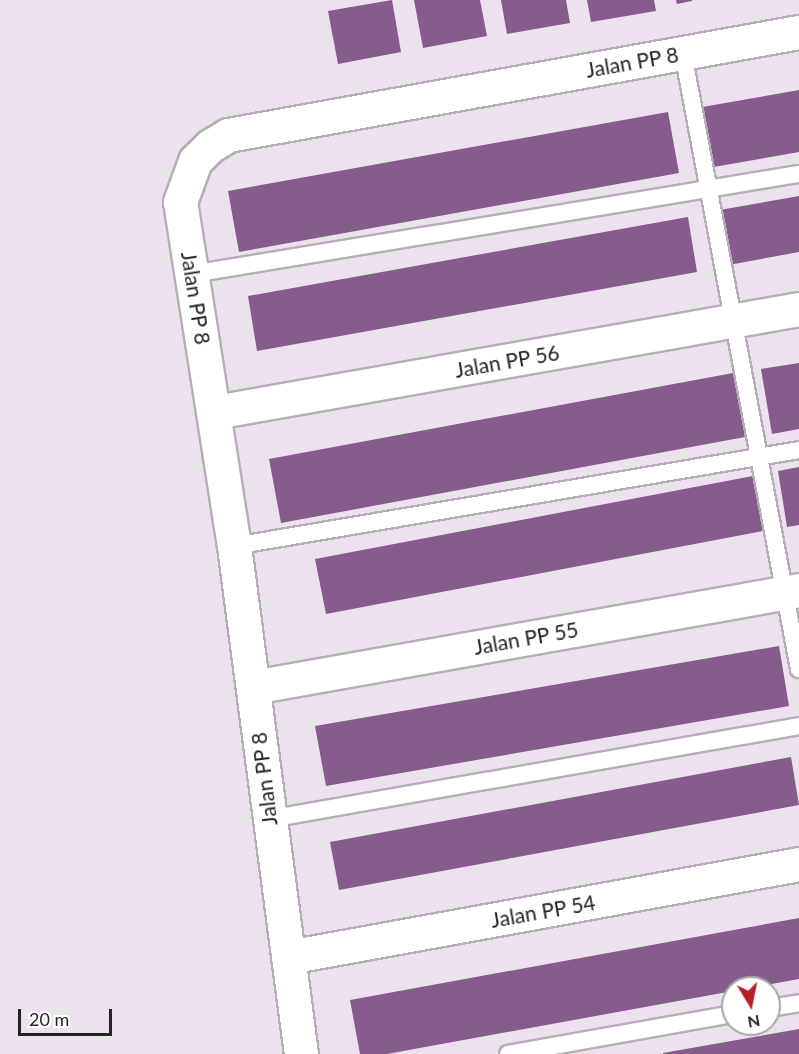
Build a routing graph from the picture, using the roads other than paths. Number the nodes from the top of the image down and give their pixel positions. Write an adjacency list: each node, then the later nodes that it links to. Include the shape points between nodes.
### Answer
1 (799, 32): 2 (street, Jalan PP 8)
2 (683, 53): 4 (lane); 5 (street, Jalan PP 8, via 228,135 195,160 180,202)
3 (799, 174): 4 (lane)
4 (708, 190): 5 (lane); 7 (lane)
5 (192, 274): 8 (street, Jalan PP 8)
6 (799, 309): 7 (street, Jalan PP 56)
7 (733, 321): 8 (street, Jalan PP 56); 10 (lane)
8 (215, 412): 11 (street, Jalan PP 8)
9 (799, 450): 10 (lane)
10 (759, 457): 11 (lane); 12 (lane)
11 (234, 546): 14 (street, Jalan PP 8)
12 (792, 591): 13 (lane); 14 (street, Jalan PP 55)
13 (799, 669)
14 (254, 687): 16 (street, Jalan PP 8)
15 (799, 726): 16 (lane)
16 (269, 819): 18 (street, Jalan PP 8)
17 (799, 864): 18 (street, Jalan PP 54)
18 (288, 957): 22 (street, Jalan PP 8)
19 (799, 1003): 20 (lane)
20 (781, 1006)
21 (721, 1016): 23 (lane)
22 (301, 1054)
23 (508, 1054)

